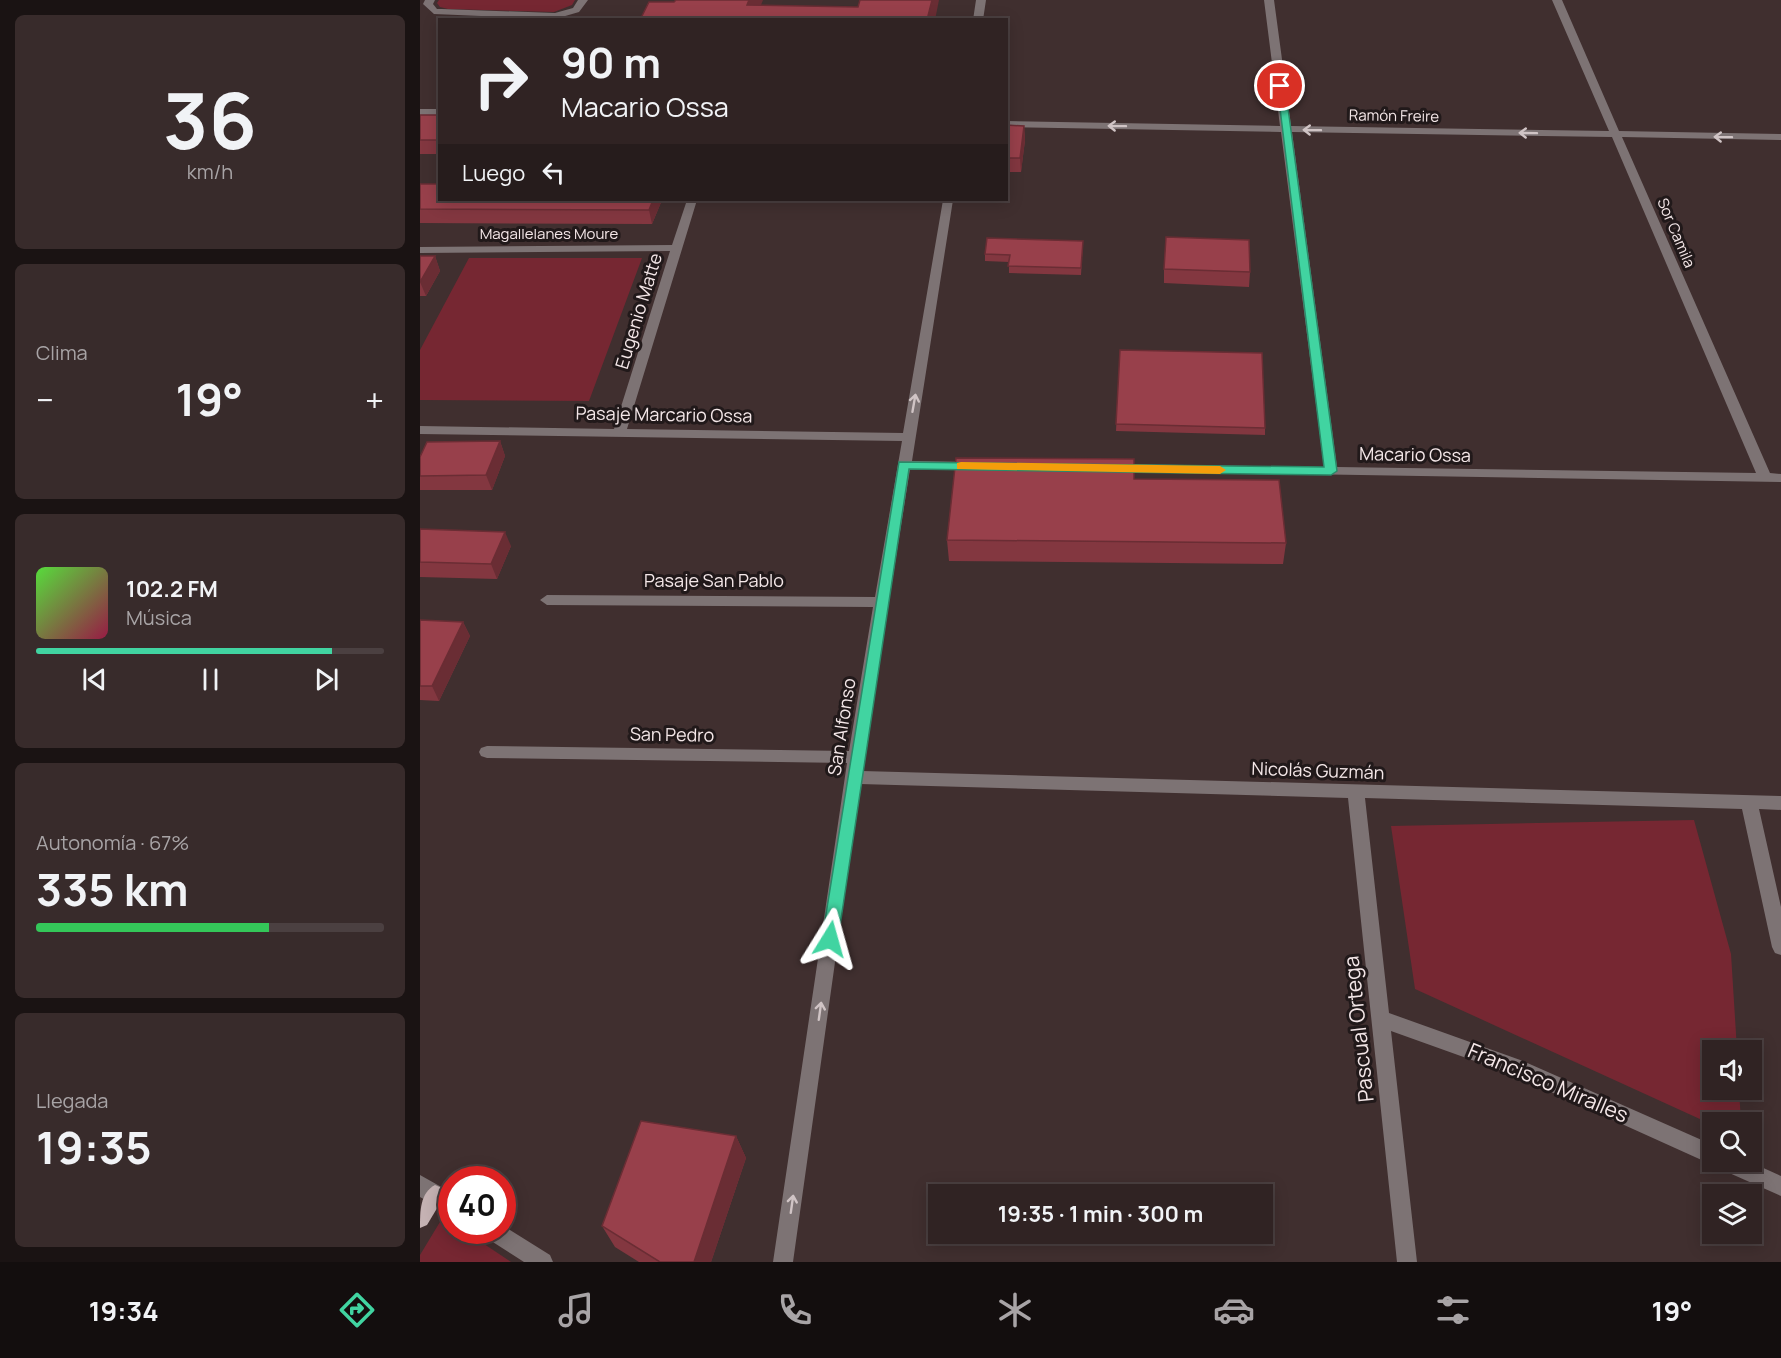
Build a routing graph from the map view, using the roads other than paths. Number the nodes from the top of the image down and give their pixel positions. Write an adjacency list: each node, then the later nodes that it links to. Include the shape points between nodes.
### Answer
1 (429, 0): 2 (street, via 430,7 442,12 555,16 576,10)
2 (583, 0)
3 (981, 0): 6 (street)
4 (1269, 0): 10 (street)
5 (1557, 0): 11 (street, Sor Camila)
6 (978, 18)
7 (420, 112): 8 (street)
8 (438, 112)
9 (1008, 124): 10 (street, Ramón Freire, one-way to 9)
10 (1286, 129): 11 (street, Ramón Freire, one-way to 10); 23 (street)
11 (1617, 135): 12 (street, Ramón Freire, one-way to 11); 24 (street, Sor Camila)
12 (1781, 138)
13 (692, 201): 15 (street, Eugenio Matte)
14 (948, 201): 19 (street, San Alfonso, one-way to 14)
15 (677, 248): 16 (street, Magallelanes Moure); 18 (street, Eugenio Matte)
16 (420, 249)
17 (420, 430): 18 (street, Pasaje Marcario Ossa)
18 (619, 433): 19 (street, Pasaje Marcario Ossa)
19 (908, 437): 20 (street, San Alfonso)
20 (904, 465): 21 (street); 27 (street, San Alfonso)
21 (987, 466)
22 (1106, 468): 23 (street, Macario Ossa)
23 (1331, 471): 24 (street, Macario Ossa)
24 (1765, 478): 25 (street, Macario Ossa)
25 (1781, 478)
26 (547, 600): 27 (street, Pasaje San Pablo)
27 (882, 602): 29 (street, San Alfonso)
28 (487, 752): 29 (street, San Pedro)
29 (856, 757): 30 (street, San Alfonso)
30 (854, 777): 31 (street, Nicolás Guzmán); 43 (street, San Alfonso, one-way to 30)
31 (1356, 791): 32 (street, Nicolás Guzmán); 35 (street, Pascual Ortega)
32 (1749, 802): 33 (street, Nicolás Guzmán); 34 (street)
33 (1781, 803)
34 (1781, 947)
35 (1381, 1018): 36 (street, Francisco Miralles, via 1516,1067); 44 (street, Pascual Ortega)
36 (1702, 1150)
37 (1750, 1172): 38 (street)
38 (1781, 1186)
39 (436, 1195): 40 (main road)
40 (420, 1218)
41 (514, 1244): 42 (street)
42 (543, 1262)
43 (783, 1262)
44 (1407, 1262)

